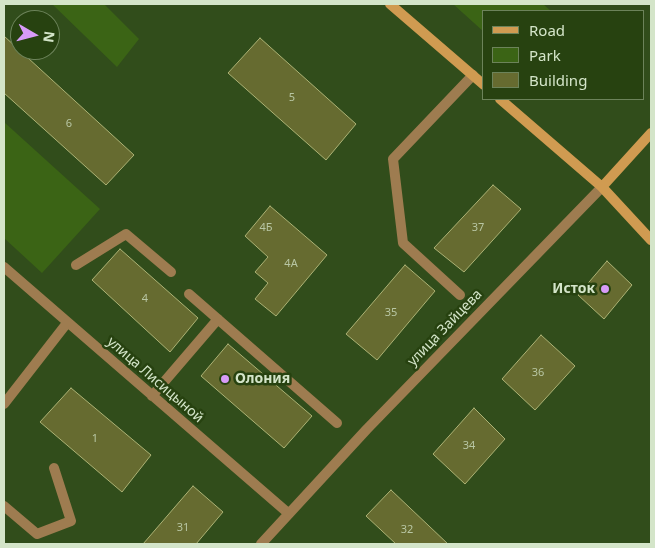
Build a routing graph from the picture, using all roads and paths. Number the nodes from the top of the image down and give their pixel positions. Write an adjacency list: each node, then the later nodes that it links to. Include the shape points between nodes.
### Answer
1 (390, 4): 2 (main road)
2 (473, 75): 3 (main road); 12 (street, via 393,159 403,243)
3 (482, 83)
4 (501, 100): 6 (main road)
5 (651, 133): 6 (main road, улица Зайцева)
6 (602, 187): 7 (main road); 20 (street, улица Зайцева)
7 (651, 240)
8 (76, 265): 10 (street, via 126,234)
9 (4, 267): 14 (street, улица Лисицыной)
10 (171, 272)
11 (189, 294): 13 (street)
12 (460, 295)
13 (218, 319): 15 (street); 17 (street)
14 (67, 323): 15 (street, улица Лисицыной); 16 (street)
15 (152, 396): 20 (street, улица Лисицыной)
16 (4, 404)
17 (337, 424)
18 (54, 468): 19 (street, via 71,521 37,534)
19 (4, 506)
20 (288, 513): 21 (street, улица Зайцева)
21 (261, 544)

